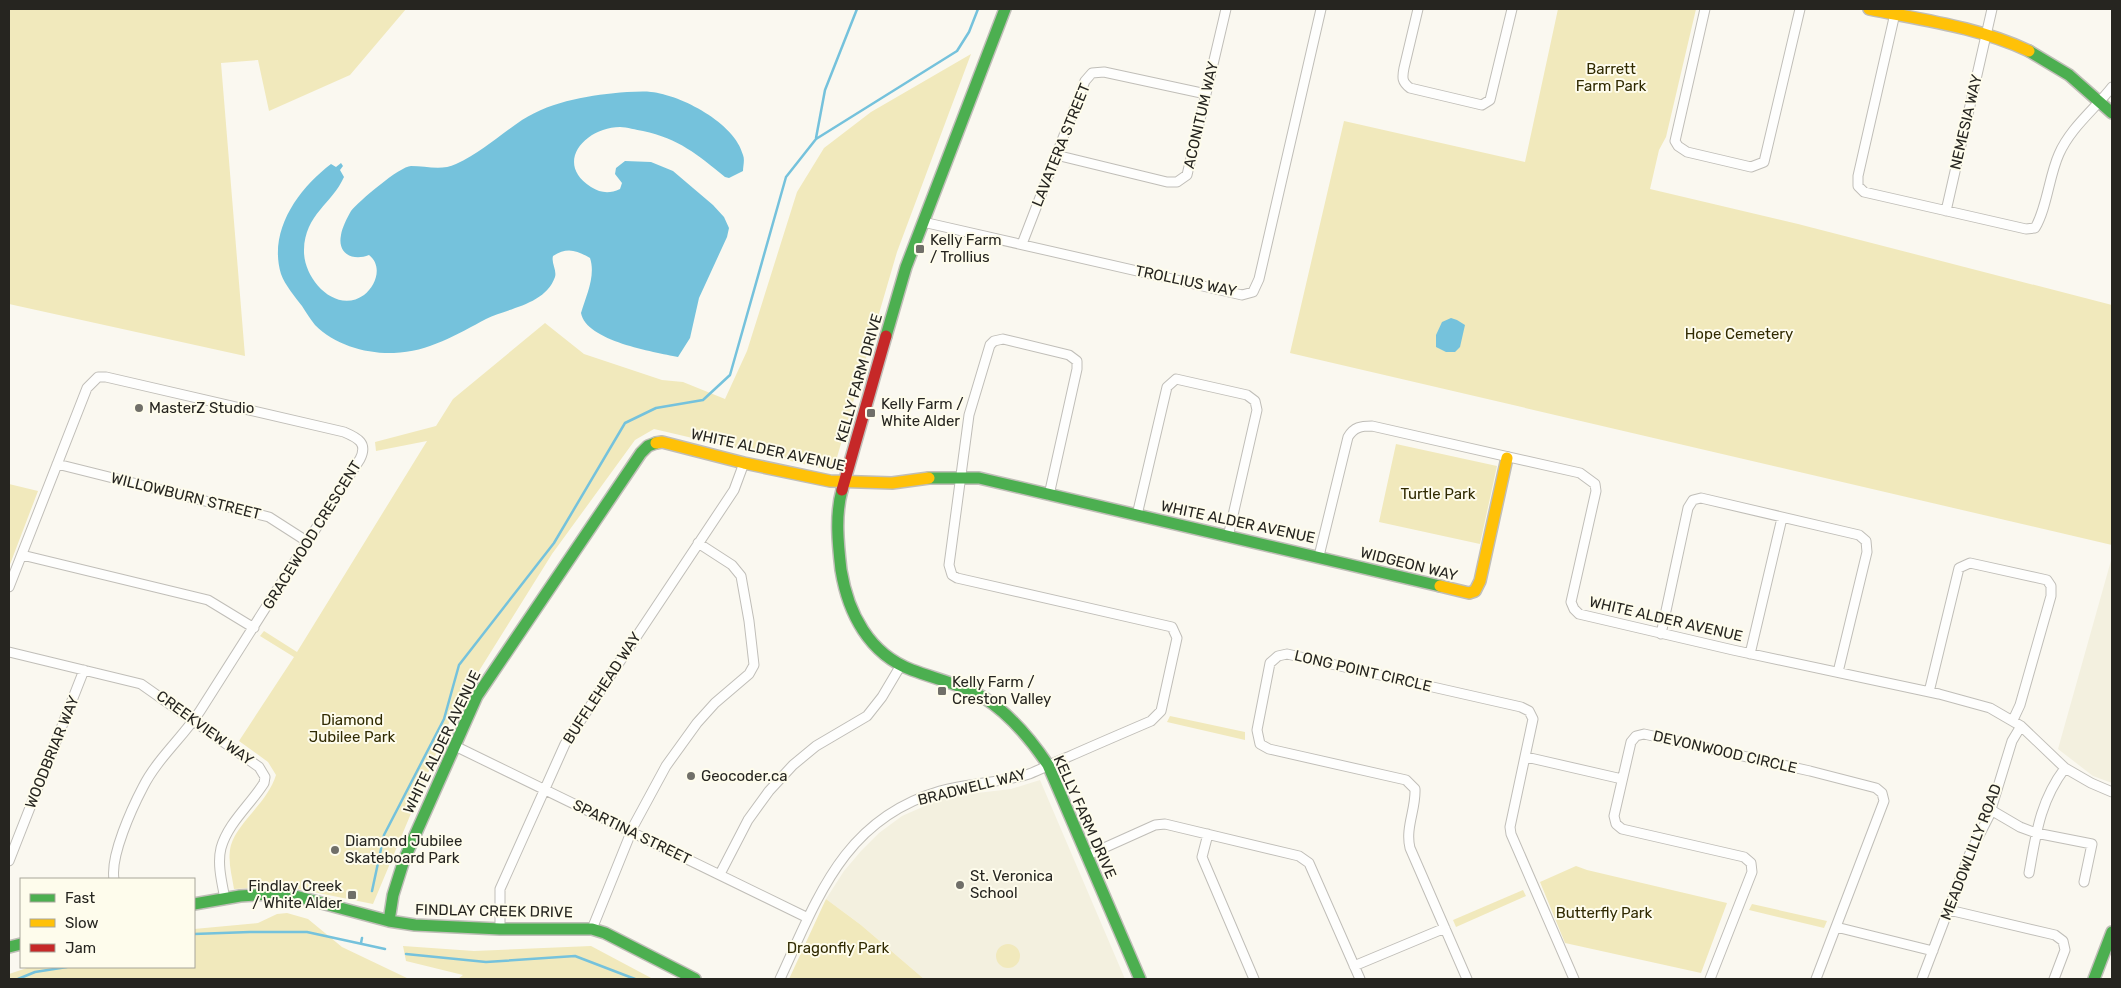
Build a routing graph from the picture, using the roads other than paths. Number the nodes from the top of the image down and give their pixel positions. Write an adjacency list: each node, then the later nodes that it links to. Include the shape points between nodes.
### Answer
1 (1005, 9): 18 (street, KELLY FARM DRIVE)
2 (1226, 9): 13 (street, ACONITUM WAY)
3 (1322, 9): 19 (street, TROLLIUS WAY, via 1259,279 1253,292 1242,294)
4 (1418, 9): 5 (street, via 1402,78 1404,84 1482,105 1490,100)
5 (1512, 9)
6 (1705, 9): 7 (street, via 1675,141 1687,152 1751,167 1764,162)
7 (1800, 9)
8 (1869, 9): 10 (street)
9 (1992, 9): 11 (street, NEMESIA WAY)
10 (1896, 12): 11 (street); 17 (street, via 1858,186 1864,192)
11 (1986, 34): 14 (street, via 2048,61); 17 (street, NEMESIA WAY)
12 (2112, 87): 14 (street)
13 (1206, 94): 16 (street, LAVATERA STREET, via 1092,72 1085,81); 16 (street, ACONITUM WAY, via 1187,175 1177,182)
14 (2101, 102): 15 (street); 17 (street, via 2075,128 2060,152 2035,228 2026,229)
15 (2112, 113)
16 (1056, 155): 19 (street, LAVATERA STREET)
17 (1946, 211)
18 (923, 222): 19 (street, TROLLIUS WAY); 24 (street, KELLY FARM DRIVE, via 906,267)
19 (1022, 244)
20 (1507, 458): 32 (street, WHITE ALDER AVENUE, via 1372,426 1352,430 1344,448); 32 (street, WIDGEON WAY, via 1480,581 1475,590 1462,592); 35 (street, WHITE ALDER AVENUE, via 1580,473 1595,484 1595,500 1571,602 1574,609 1586,617)
21 (744, 463): 24 (street, WHITE ALDER AVENUE); 30 (street, BUFFLEHEAD WAY, via 734,490); 45 (street, WHITE ALDER AVENUE, via 662,442 648,446 488,678)
22 (57, 464): 29 (street, WILLOWBURN STREET, via 269,517); 29 (street, GRACEWOOD CRESCENT, via 87,388 98,377 344,432 363,442 363,453); 31 (street, GRACEWOOD CRESCENT)
23 (961, 476): 24 (street, WHITE ALDER AVENUE, via 892,483); 25 (street, WHITE ALDER AVENUE); 25 (street, via 969,415 990,345 1003,339 1069,355 1076,361 1078,369); 47 (street, BRADWELL WAY, via 949,565 952,575 1168,625 1176,633 1157,716)
24 (845, 482): 38 (street, KELLY FARM DRIVE, via 838,528 850,606 867,636)
25 (1049, 495): 26 (street, WHITE ALDER AVENUE)
26 (1137, 515): 28 (street, WHITE ALDER AVENUE); 28 (street, via 1167,387 1176,379 1247,395 1255,401 1257,410)
27 (1782, 518): 35 (street, via 1701,498 1693,500 1688,508); 37 (street); 40 (street, via 1859,535 1866,541 1867,552)
28 (1228, 536): 32 (street, WHITE ALDER AVENUE)
29 (308, 542): 34 (street, GRACEWOOD CRESCENT)
30 (698, 543): 50 (street, BUFFLEHEAD WAY, via 574,730); 53 (street, via 732,565 741,576 754,666 715,703 680,745 651,791)
31 (22, 555): 33 (street, GRACEWOOD CRESCENT); 34 (street, via 208,600)
32 (1318, 556)
33 (9, 587)
34 (254, 628): 42 (street, GRACEWOOD CRESCENT)
35 (1661, 634): 37 (street, WHITE ALDER AVENUE)
36 (9, 652): 39 (street, CREEKVIEW WAY)
37 (1750, 654): 40 (street, WHITE ALDER AVENUE)
38 (901, 665): 47 (street, KELLY FARM DRIVE, via 965,687 995,705 1020,726); 59 (street, via 867,716 816,746 769,791 748,820)
39 (84, 670): 42 (street, CREEKVIEW WAY, via 141,684); 57 (street, WOODBRIAR WAY)
40 (1838, 672): 41 (street, WHITE ALDER AVENUE)
41 (1929, 692): 43 (street, WHITE ALDER AVENUE, via 1990,708); 43 (street, via 1958,568 1970,563 2046,580 2052,586 2051,596)
42 (194, 720): 60 (street, GRACEWOOD CRESCENT, via 144,785 117,850); 62 (street, CREEKVIEW WAY, via 259,767 265,777 259,791 231,827 221,848 220,868)
43 (2013, 720): 44 (street, WHITE ALDER AVENUE)
44 (2021, 726): 48 (street, WHITE ALDER AVENUE); 52 (street, MEADOWLILLY ROAD, via 2012,741)
45 (455, 746): 50 (street, SPARTINA STREET); 66 (street, WHITE ALDER AVENUE, via 404,860)
46 (1526, 757): 49 (street); 70 (street, LONG POINT CIRCLE, via 1533,719 1521,706 1288,654 1278,656 1270,663 1257,730 1260,744 1269,749 1406,780 1415,788 1408,837); 80 (street, LONG POINT CIRCLE, via 1511,834)
47 (1048, 766): 56 (street, KELLY FARM DRIVE); 65 (street, BRADWELL WAY, via 1004,780 940,791 902,805 867,831 844,855)
48 (2065, 768): 51 (street, WHITE ALDER AVENUE); 54 (street, via 2044,803)
49 (1622, 779): 67 (street, DEVONWOOD CIRCLE, via 1631,742 1644,734 1876,788 1884,801); 81 (street, DEVONWOOD CIRCLE, via 1614,816 1622,829 1744,857 1751,863 1752,872)
50 (543, 790): 53 (street, SPARTINA STREET); 68 (street, BUFFLEHEAD WAY, via 500,889)
51 (2112, 792)
52 (1991, 810): 54 (street); 64 (street, MEADOWLILLY ROAD, via 1970,853)
53 (632, 831): 59 (street, SPARTINA STREET); 69 (street)
54 (2036, 833): 58 (street); 61 (street, via 2092,844)
55 (1208, 834): 56 (street, via 1165,824 1156,825); 73 (street, via 1299,856 1309,863); 77 (street, via 1202,857)
56 (1086, 856): 76 (street, KELLY FARM DRIVE)
57 (9, 861)
58 (2029, 873)
59 (720, 874): 65 (street, SPARTINA STREET)
60 (114, 878)
61 (2084, 882)
62 (225, 899): 63 (street, FINDLAY CREEK DRIVE); 66 (street, FINDLAY CREEK DRIVE, via 284,893)
63 (195, 904)
64 (1949, 910): 72 (street, MEADOWLILLY ROAD); 84 (street, via 2055,935 2063,941 2065,950)
65 (808, 918): 75 (street, BRADWELL WAY)
66 (389, 921): 68 (street, FINDLAY CREEK DRIVE)
67 (1836, 927): 72 (street); 82 (street, DEVONWOOD CIRCLE)
68 (500, 928): 69 (street, FINDLAY CREEK DRIVE)
69 (592, 928): 74 (street, FINDLAY CREEK DRIVE)
70 (1445, 928): 73 (street); 79 (street, LONG POINT CIRCLE)
71 (2112, 932): 85 (street)
72 (1933, 951): 83 (street, MEADOWLILLY ROAD)
73 (1354, 966): 78 (street)
74 (695, 979)
75 (780, 979)
76 (1140, 979)
77 (1254, 979)
78 (1360, 979)
79 (1467, 979)
80 (1574, 979)
81 (1710, 979)
82 (1816, 979)
83 (1922, 979)
84 (2054, 979)
85 (2094, 979)

